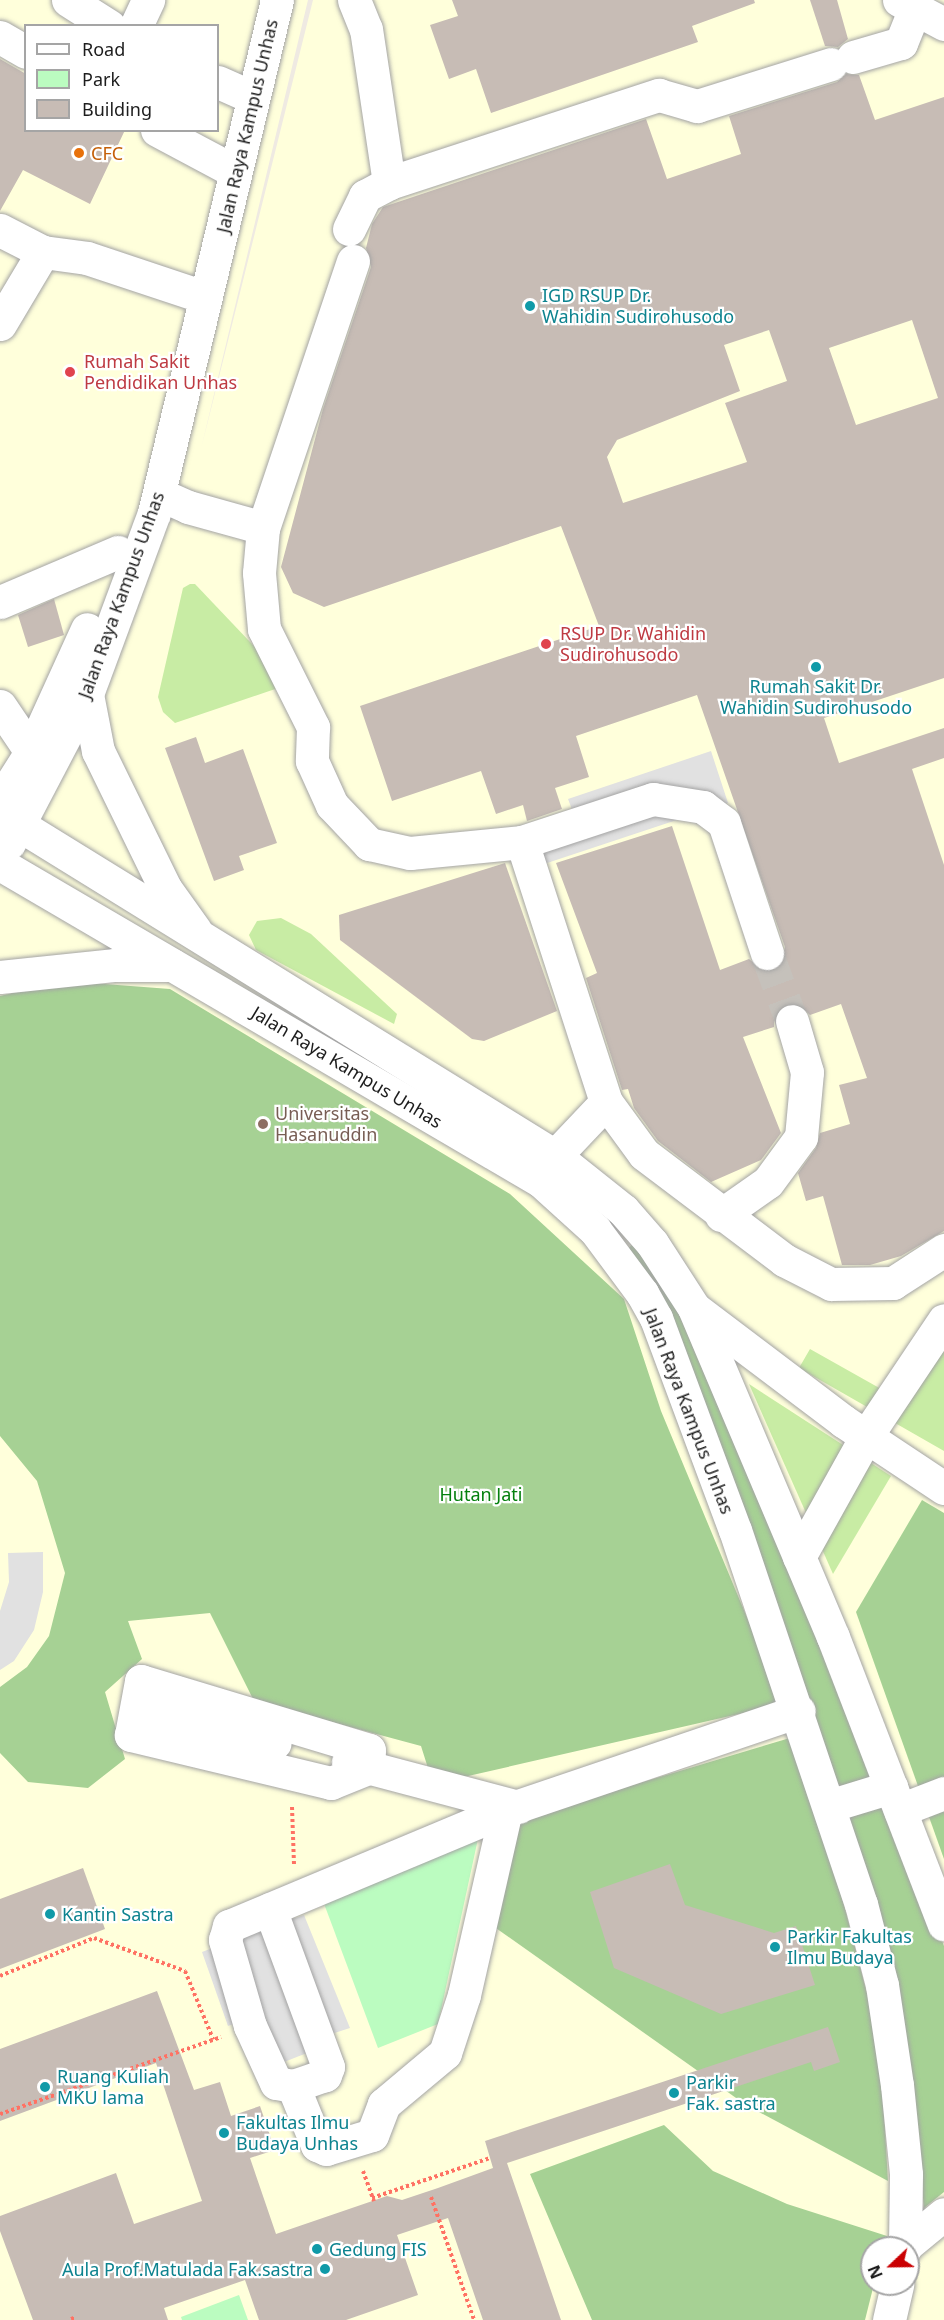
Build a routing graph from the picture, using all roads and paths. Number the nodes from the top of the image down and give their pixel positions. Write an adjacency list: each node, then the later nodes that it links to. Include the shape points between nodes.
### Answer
1 (68, 0): 8 (street)
2 (148, 0): 9 (street)
3 (257, 0): 14 (street, Jalan Raya Kampus Unhas)
4 (277, 0): 14 (street, Jalan Raya Kampus Unhas)
5 (354, 0): 17 (street, via 366,29)
6 (907, 5): 10 (street); 17 (street, via 901,43 697,106 659,95)
7 (0, 15): 11 (street)
8 (106, 24)
9 (137, 24)
10 (944, 24)
11 (24, 29)
12 (0, 37): 13 (street)
13 (24, 51)
14 (235, 90): 16 (street, Jalan Raya Kampus Unhas)
15 (163, 132): 16 (street)
16 (223, 153): 22 (street, Jalan Raya Kampus Unhas); 24 (street, Jalan Raya Kampus Unhas)
17 (389, 183): 18 (street, via 364,196)
18 (348, 229)
19 (0, 230): 20 (street)
20 (43, 252): 22 (street, via 87,258); 23 (street)
21 (353, 261): 25 (street)
22 (189, 292): 24 (street, Jalan Raya Kampus Unhas)
23 (0, 324)
24 (148, 504): 25 (street, via 188,507); 26 (street, Jalan Raya Kampus Unhas); 28 (street, Jalan Raya Kampus Unhas)
25 (263, 528): 32 (street, via 259,573 264,629 313,727 312,761 332,805 346,824 369,844 410,853)
26 (118, 552): 27 (street); 30 (street, Jalan Raya Kampus Unhas, via 67,679)
27 (0, 602)
28 (87, 694): 31 (street, Jalan Raya Kampus Unhas); 34 (street, via 98,751 112,781 165,888)
29 (0, 706): 30 (street)
30 (31, 752): 31 (street, Jalan Raya Kampus Unhas)
31 (6, 812): 33 (street, Jalan Raya Kampus Unhas); 34 (street, Jalan Raya Kampus Unhas)
32 (522, 842): 35 (street, via 653,799 703,807 724,823); 39 (street)
33 (0, 862): 36 (street, Jalan Raya Kampus Unhas)
34 (205, 944): 40 (street, Jalan Raya Kampus Unhas)
35 (767, 953)
36 (174, 965): 37 (street, via 115,965); 48 (street, Jalan Raya Kampus Unhas, via 541,1181 595,1230 656,1318)
37 (0, 977)
38 (792, 1021): 41 (street, via 807,1072 799,1144 768,1182)
39 (606, 1102): 40 (street); 41 (street, via 644,1154)
40 (555, 1156): 43 (street, Jalan Raya Kampus Unhas, via 623,1210 652,1243)
41 (721, 1215): 42 (street, via 784,1260 846,1287 905,1279)
42 (944, 1250)
43 (694, 1308): 45 (street); 47 (street, Jalan Raya Kampus Unhas)
44 (944, 1320): 45 (street)
45 (867, 1435): 46 (street); 47 (street)
46 (944, 1488)
47 (799, 1557): 52 (street, Jalan Raya Kampus Unhas)
48 (799, 1711): 53 (street, Jalan Raya Kampus Unhas); 54 (street)
49 (368, 1767): 50 (street, via 331,1784); 50 (street, via 138,1708 131,1735); 54 (street)
50 (291, 1774): 55 (path, via 292,1859)
51 (944, 1793): 52 (street)
52 (895, 1798): 53 (street); 57 (street, Jalan Raya Kampus Unhas)
53 (832, 1805): 67 (street, Jalan Raya Kampus Unhas, via 882,1985 906,2174)
54 (512, 1808): 55 (street); 61 (street, via 464,1995 445,2053 384,2104 372,2135 326,2149 310,2135)
55 (304, 1894): 56 (street)
56 (270, 1909): 59 (street, via 229,1926 225,1936); 61 (street, via 328,2067 325,2075)
57 (944, 1924)
58 (0, 1976): 60 (path, via 94,1938 185,1971)
59 (250, 2026): 60 (path); 61 (street, via 276,2083)
60 (213, 2039): 62 (path)
61 (293, 2086)
62 (0, 2114)
63 (490, 2158): 64 (path)
64 (372, 2198)
65 (432, 2198): 70 (path)
66 (944, 2214): 68 (street)
67 (905, 2236)
68 (918, 2236)
69 (894, 2296): 71 (street)
70 (474, 2320)
71 (889, 2320)

